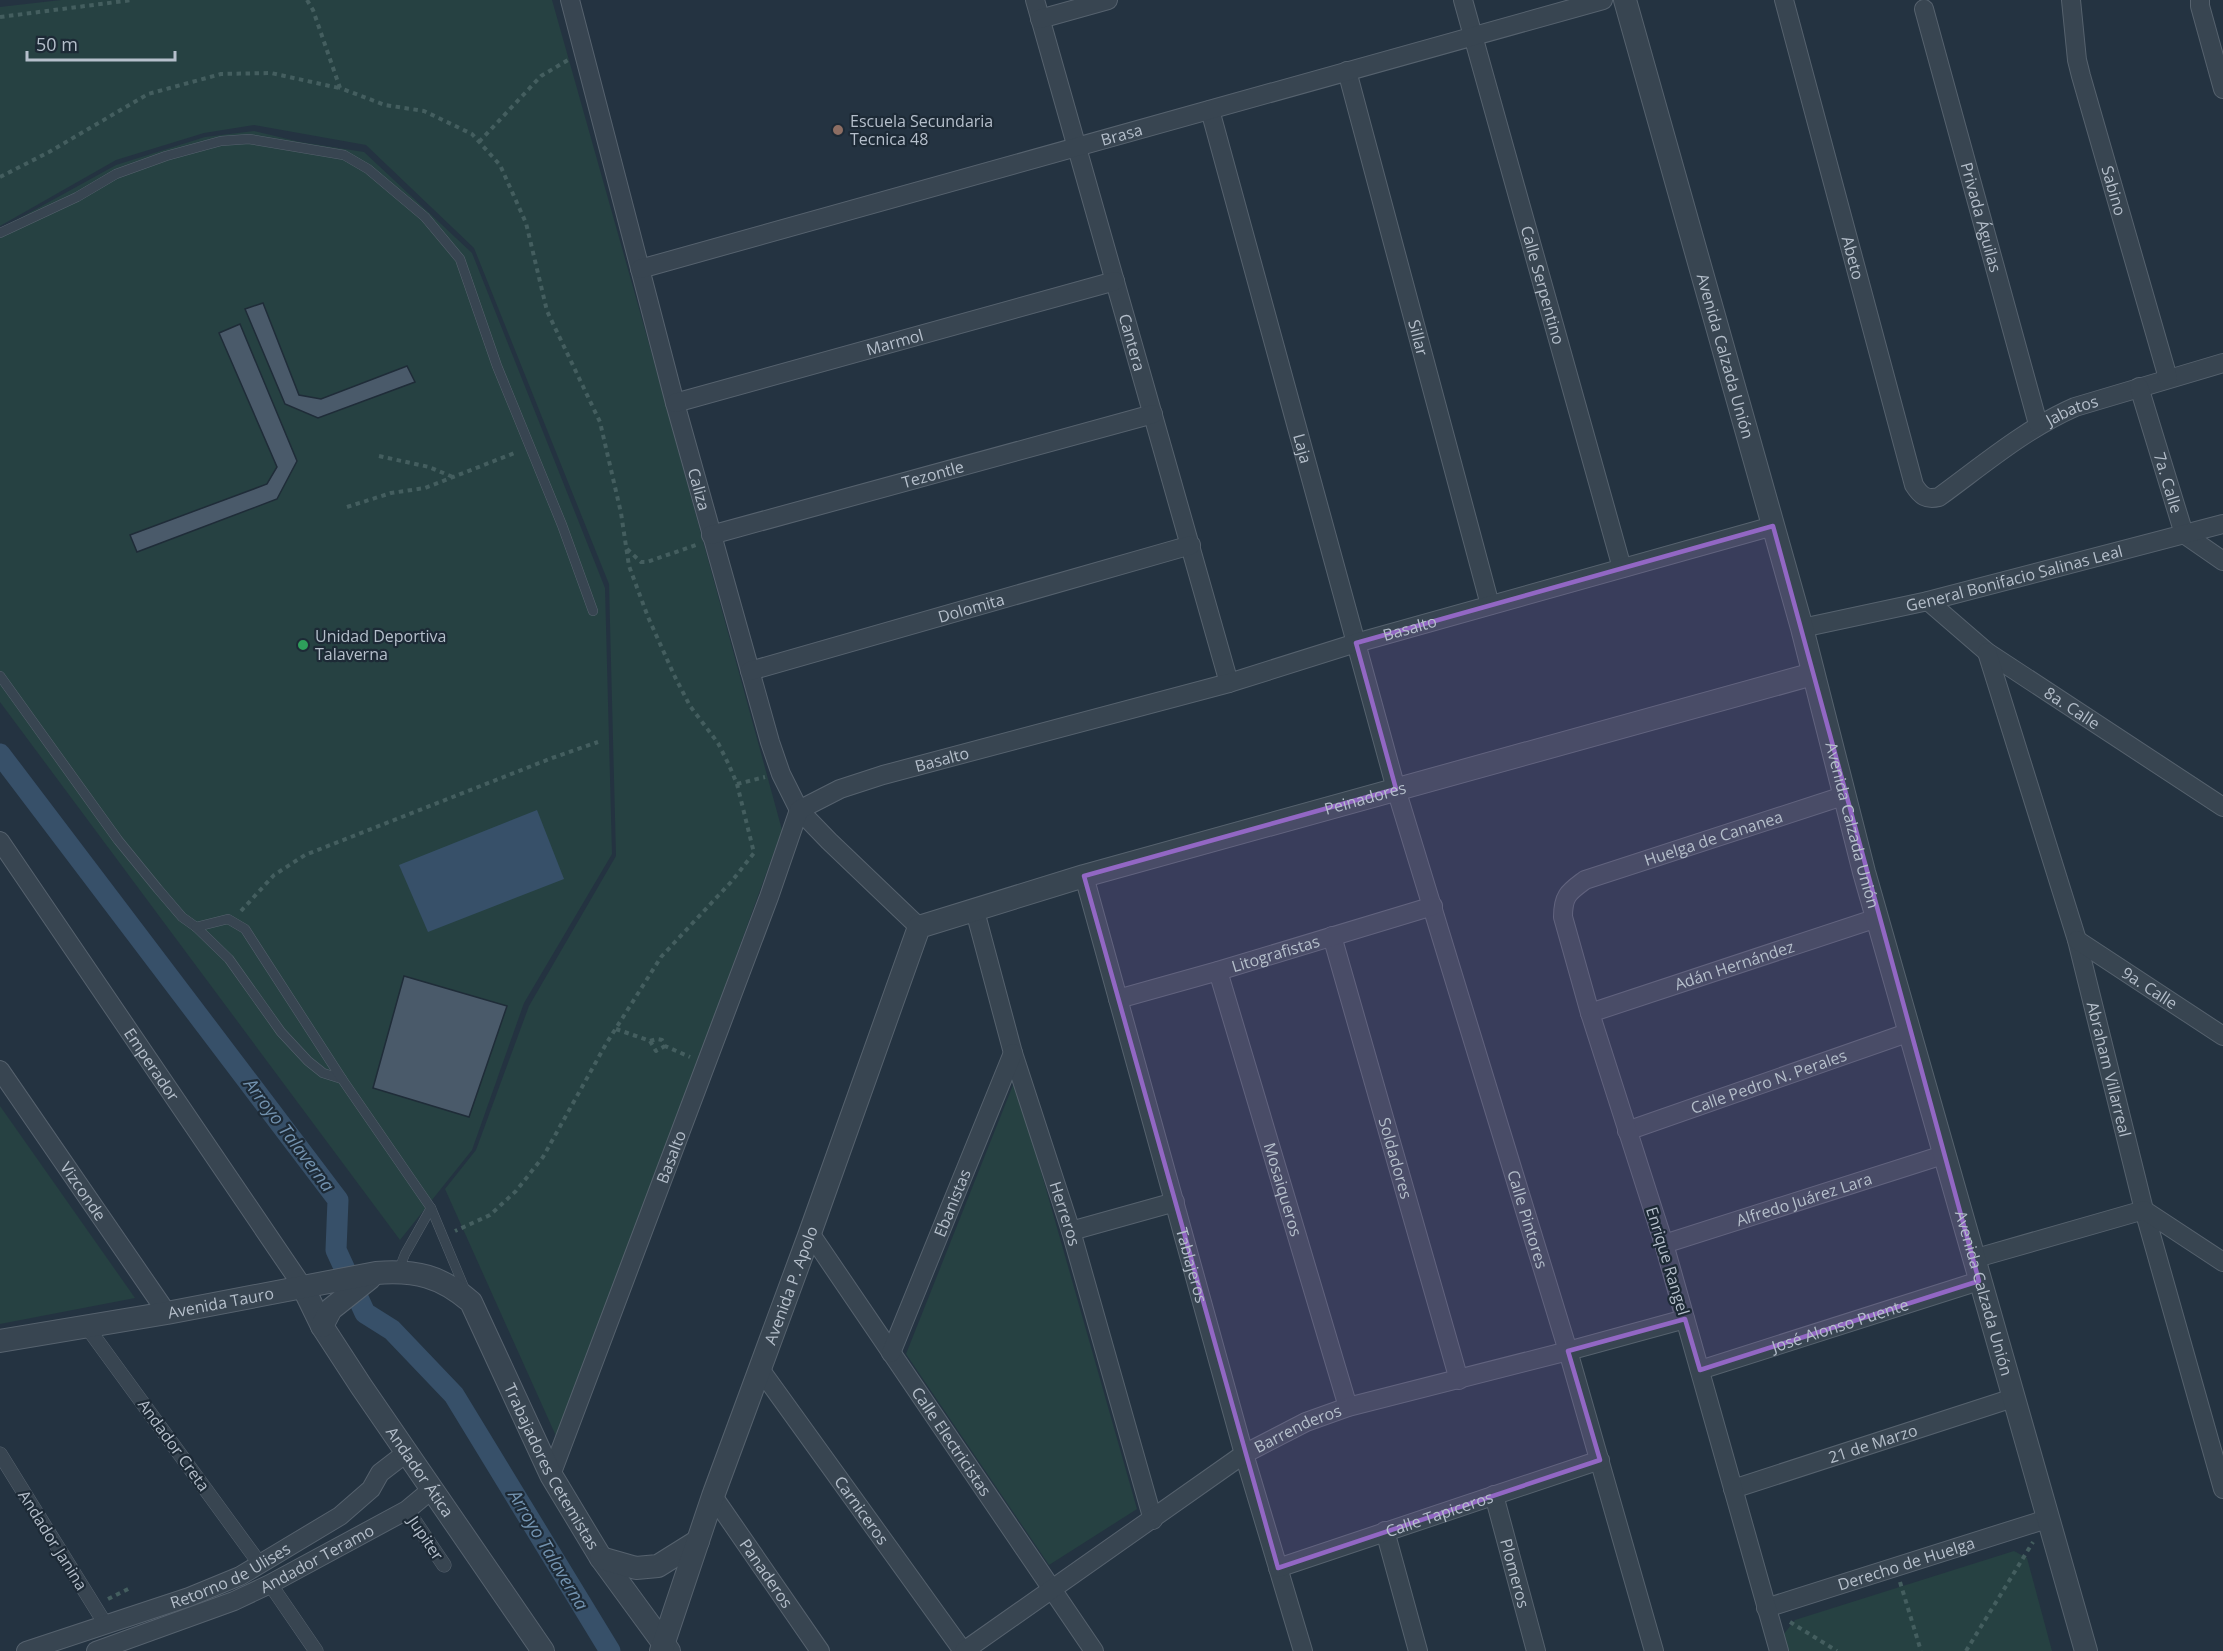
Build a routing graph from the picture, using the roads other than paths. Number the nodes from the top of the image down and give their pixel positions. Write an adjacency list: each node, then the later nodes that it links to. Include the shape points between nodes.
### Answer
1 (570, 0): 18 (street, Caliza)
2 (1035, 0): 11 (street, Cantera)
3 (1108, 0): 11 (street)
4 (1463, 0): 12 (street, Calle Serpentino)
5 (1603, 0): 12 (street, Brasa)
6 (1625, 0): 28 (street, Avenida Calzada Unión)
7 (1784, 0): 26 (street, Abeto, via 1914,485 1920,495)
8 (2071, 0): 21 (street, Sabino, via 2081,76)
9 (2200, 0): 14 (street)
10 (1924, 9): 25 (street, Privada Águilas)
11 (1040, 19): 16 (street, Cantera)
12 (1474, 35): 13 (street, Brasa); 33 (street, Calle Serpentino)
13 (1347, 71): 15 (street, Brasa); 35 (street, Sillar)
14 (2223, 89)
15 (1210, 110): 16 (street, Brasa); 38 (street, Laja)
16 (1076, 147): 18 (street, Brasa); 19 (street, Cantera)
17 (0, 233): 36 (lane, via 116,174 221,141 249,139 344,155 368,169 425,218 460,259 497,366)
18 (640, 269): 23 (street, Caliza)
19 (1115, 281): 23 (street, Marmol); 24 (street, Cantera)
20 (2223, 363): 21 (street, Jabatos)
21 (2168, 378): 22 (street, Jabatos)
22 (2139, 387): 25 (street, Jabatos, via 2075,407); 29 (street, 7a. Calle)
23 (675, 403): 30 (street, Caliza)
24 (1153, 414): 30 (street, Tezontle); 31 (street, Cantera)
25 (2038, 424): 26 (street, Jabatos)
26 (1939, 498)
27 (2223, 524): 29 (street, General Bonifacio Salinas Leal)
28 (1773, 526): 33 (street, Basalto); 37 (street, Avenida Calzada Unión)
29 (2184, 534): 32 (street, 7a. Calle); 34 (street, General Bonifacio Salinas Leal)
30 (711, 535): 40 (street, Caliza)
31 (1191, 545): 40 (street, Dolomita); 43 (street, Cantera)
32 (2223, 561)
33 (1622, 568): 35 (street, Basalto)
34 (1928, 601): 37 (street, General Bonifacio Salinas Leal); 39 (street, 8a. Calle)
35 (1490, 605): 38 (street, Basalto)
36 (593, 610)
37 (1802, 628): 41 (street, Avenida Calzada Unión)
38 (1356, 643): 43 (street, Basalto); 44 (street, Laja)
39 (1987, 652): 46 (street, 8a. Calle); 57 (street, Abraham Villarreal)
40 (750, 671): 47 (street, Caliza, via 781,774)
41 (1813, 674): 44 (street, Peinadores); 45 (street, Avenida Calzada Unión)
42 (0, 676): 54 (lane, via 118,840 183,917)
43 (1229, 682): 47 (street, Basalto, via 884,775 840,789)
44 (1396, 789): 49 (street, Peinadores); 51 (street, Calle Pintores)
45 (1844, 796): 50 (street, Huelga de Cananea); 53 (street, Avenida Calzada Unión)
46 (2223, 807)
47 (799, 810): 55 (street, Caliza); 97 (street, Basalto)
48 (1, 845): 79 (street, Emperador)
49 (1084, 876): 52 (street, Peinadores); 59 (street, Tablajeros)
50 (1585, 880): 60 (street, Enrique Rangel, via 1563,902 1563,917)
51 (1432, 906): 56 (street, Litografistas); 86 (street, Calle Pintores)
52 (975, 911): 55 (street, Peinadores); 63 (street, Herreros)
53 (1877, 918): 60 (street, Adán Hernández); 61 (street, Avenida Calzada Unión)
54 (196, 927): 65 (lane, via 229,959 281,1032 308,1061 323,1073); 65 (lane, via 228,919 245,929)
55 (919, 927): 72 (street, Avenida P. Apolo)
56 (1332, 936): 58 (street, Litografistas); 90 (street, Soldadores)
57 (2077, 940): 62 (street, 9a. Calle); 70 (street, Abraham Villarreal)
58 (1218, 971): 59 (street, Litografistas); 92 (street, Mosaiqueros)
59 (1118, 999): 68 (street, Tablajeros)
60 (1590, 1013): 66 (street, Enrique Rangel)
61 (1910, 1032): 66 (street, Calle Pedro N. Perales); 67 (street, Avenida Calzada Unión)
62 (2223, 1036)
63 (1013, 1053): 71 (street, Herreros); 87 (street, Ebanistas)
64 (0, 1070): 81 (street, Vizconde)
65 (342, 1079): 69 (lane)
66 (1627, 1131): 73 (street, Enrique Rangel)
67 (1943, 1155): 73 (street, Alfredo Juárez Lara); 74 (street, Avenida Calzada Unión)
68 (1175, 1202): 71 (street); 95 (street, Tablajeros)
69 (431, 1208): 76 (lane, via 405,1254); 80 (lane)
70 (2144, 1210): 74 (street); 75 (street); 98 (street, Abraham Villarreal)
71 (1071, 1231): 105 (street, Herreros)
72 (810, 1233): 87 (street, Calle Electricistas); 88 (street, Avenida P. Apolo)
73 (1664, 1244): 83 (street, Enrique Rangel)
74 (1973, 1259): 78 (street, Avenida Calzada Unión)
75 (2223, 1262)
76 (389, 1272): 77 (street, Avenida Tauro); 79 (street, Avenida Tauro); 82 (street)
77 (441, 1281): 80 (street, Trabajadores Cetemistas)
78 (1979, 1281): 89 (street, José Alonso Puente); 91 (street, Avenida Calzada Unión)
79 (311, 1286): 81 (street, Avenida Tauro); 82 (street, Andador Ática)
80 (471, 1302): 97 (street, Trabajadores Cetemistas)
81 (167, 1313): 84 (street, Avenida Tauro)
82 (326, 1317): 93 (street, Andador Ática)
83 (1685, 1318): 86 (street, Barrenderos); 89 (street, Enrique Rangel)
84 (87, 1327): 85 (street, Avenida Tauro); 109 (street, Andador Creta)
85 (0, 1341)
86 (1568, 1351): 90 (street, Barrenderos); 96 (street, Calle Pintores)
87 (891, 1353): 113 (street, Calle Electricistas)
88 (760, 1369): 102 (street, Avenida P. Apolo); 123 (street, Carniceros)
89 (1700, 1370): 99 (street, Enrique Rangel)
90 (1459, 1380): 92 (street, Barrenderos)
91 (2013, 1398): 99 (street, 21 de Marzo); 104 (street, Avenida Calzada Unión)
92 (1348, 1407): 95 (street, Barrenderos, via 1306,1422)
93 (406, 1453): 100 (street, Andador Ática); 109 (street, Retorno de Ulises, via 380,1473 371,1489 340,1516)
94 (0, 1454): 115 (street, Andador Janina)
95 (1244, 1454): 105 (street, Barrenderos); 111 (street, Tablajeros)
96 (1600, 1460): 101 (street, Calle Tapiceros); 128 (street, Calle Pintores)
97 (551, 1475): 108 (street, Trabajadores Cetemistas)
98 (2222, 1485)
99 (1733, 1489): 114 (street, Enrique Rangel)
100 (431, 1490): 103 (street, Andador Teramo); 121 (street, Andador Ática)
101 (1494, 1495): 106 (street, Calle Tapiceros); 127 (street, Plomeros)
102 (713, 1496): 107 (street, Avenida P. Apolo); 122 (street, Panaderos)
103 (407, 1510): 110 (street, Jupiter); 112 (street, Andador Teramo)
104 (2047, 1519): 114 (street, Derecho de Huelga); 130 (street, Avenida Calzada Unión)
105 (1153, 1520): 113 (street, Barrenderos)
106 (1385, 1532): 111 (street, Calle Tapiceros); 126 (street)
107 (698, 1541): 108 (street, via 658,1566 636,1568); 117 (street, Avenida P. Apolo)
108 (601, 1558): 117 (street, Trabajadores Cetemistas)
109 (260, 1564): 115 (street, Retorno de Ulises, via 226,1583)
110 (444, 1565)
111 (1278, 1568): 125 (street, Tablajeros)
112 (270, 1584): 116 (street, Andador Teramo); 120 (street)
113 (1052, 1590): 123 (street, Barrenderos); 124 (street, Calle Electricistas)
114 (1767, 1608): 129 (street, Enrique Rangel)
115 (106, 1625): 118 (street, Retorno de Ulises)
116 (117, 1648): 119 (street, Andador Teramo)
117 (665, 1649)
118 (26, 1651)
119 (96, 1651)
120 (316, 1651)
121 (543, 1651)
122 (820, 1651)
123 (963, 1651)
124 (1094, 1651)
125 (1303, 1651)
126 (1418, 1651)
127 (1536, 1651)
128 (1654, 1651)
129 (1779, 1651)
130 (2086, 1651)

